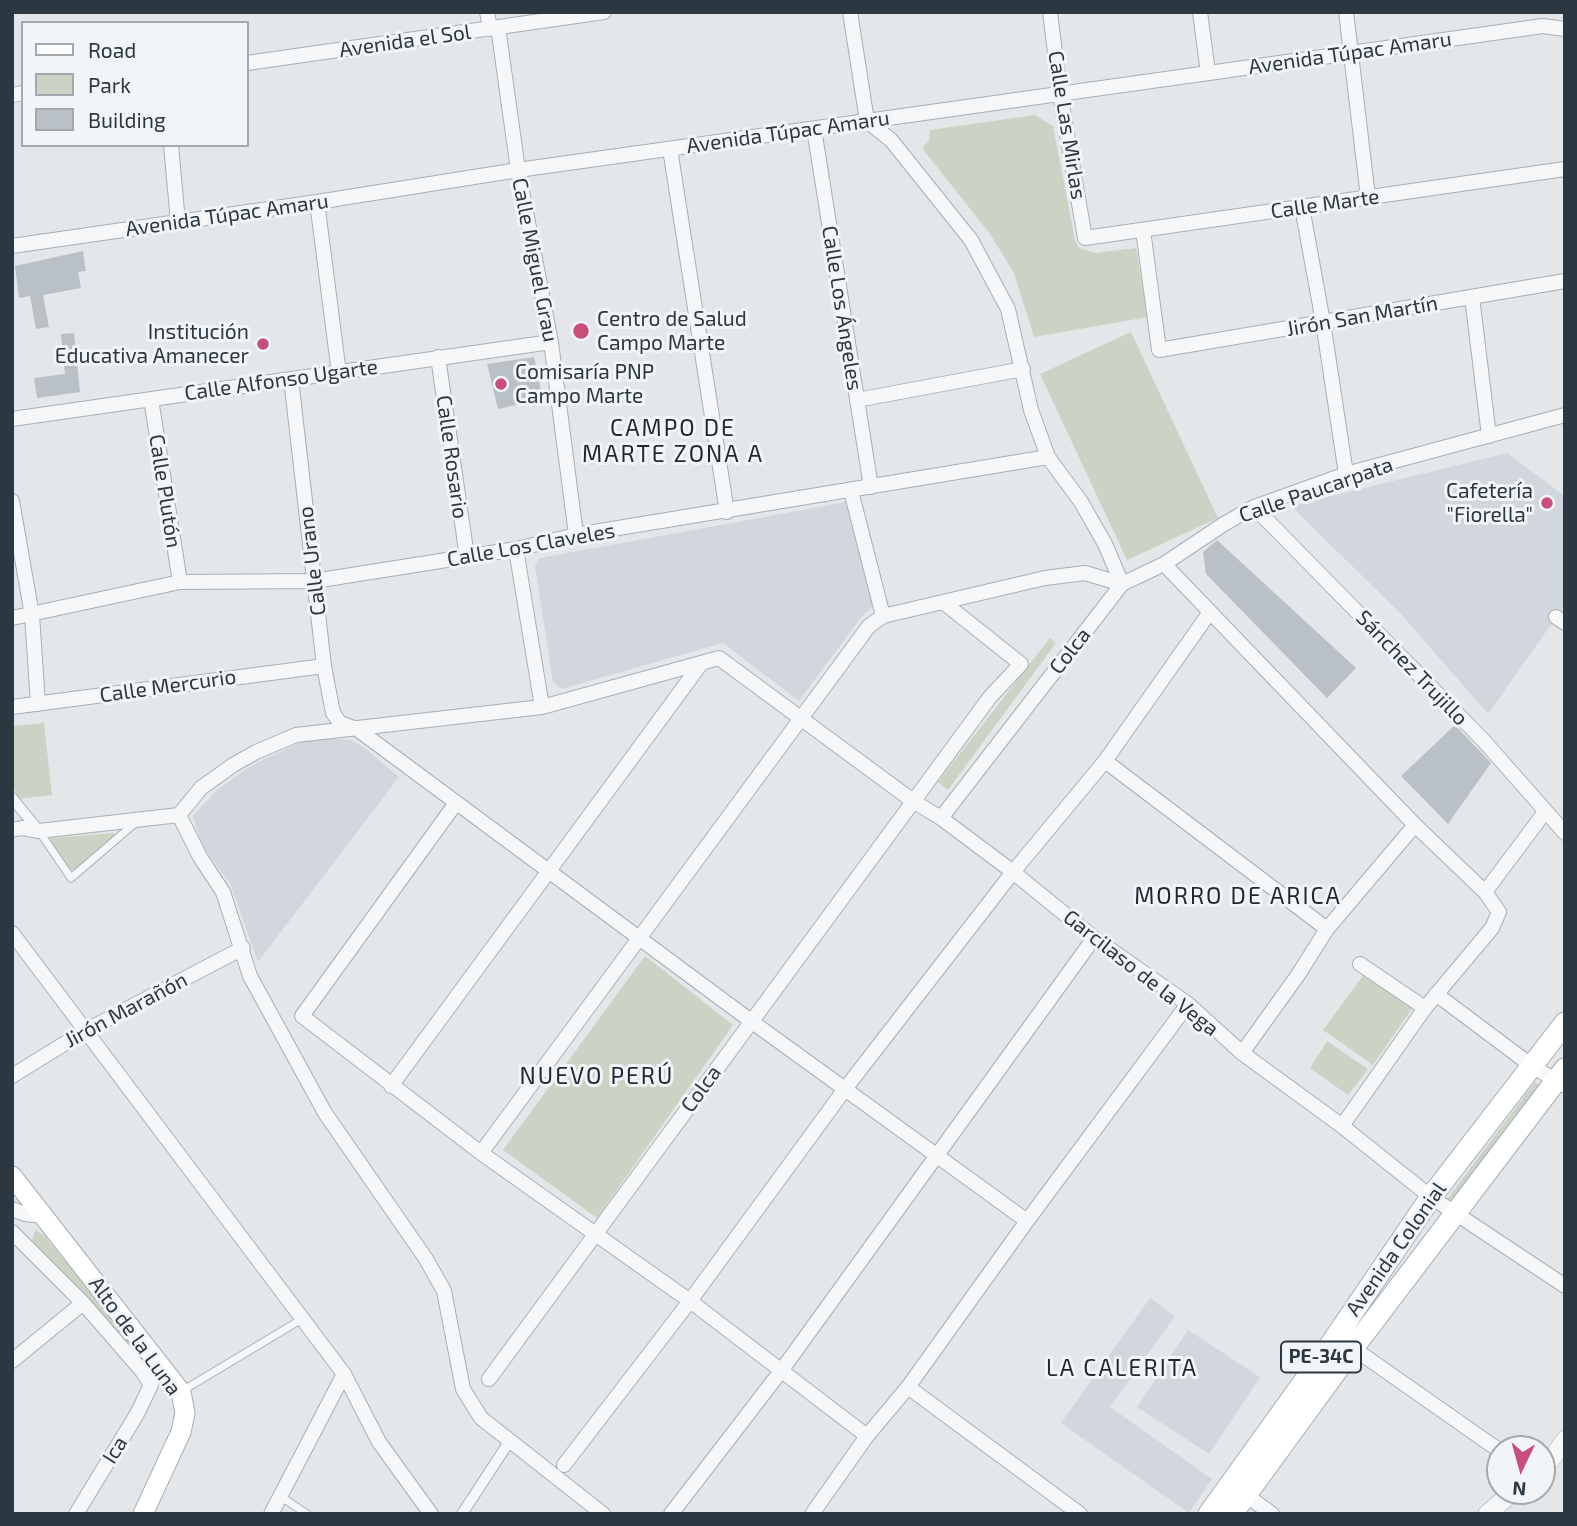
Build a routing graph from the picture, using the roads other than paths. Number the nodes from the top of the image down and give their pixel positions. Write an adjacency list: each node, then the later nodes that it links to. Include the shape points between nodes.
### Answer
1 (487, 12): 7 (street, Calle Miguel Grau)
2 (604, 12): 7 (street, Avenida el Sol)
3 (850, 12): 13 (street)
4 (1050, 12): 12 (street, Calle Las Mirlas)
5 (1200, 12): 11 (street)
6 (1346, 12): 9 (street)
7 (494, 28): 10 (street, Avenida el Sol); 18 (street, Calle Miguel Grau)
8 (1565, 29): 9 (street, Avenida Túpac Amaru, via 1543,26)
9 (1350, 53): 11 (street, Avenida Túpac Amaru); 19 (street)
10 (248, 63)
11 (1208, 73): 12 (street, Avenida Túpac Amaru)
12 (1060, 94): 13 (street, Avenida Túpac Amaru); 24 (street, Calle Las Mirlas)
13 (867, 121): 14 (street, Avenida Túpac Amaru); 31 (street, via 891,140 971,240 1008,309)
14 (814, 129): 16 (street, Avenida Túpac Amaru); 35 (street, Calle Los Ángeles)
15 (171, 147): 22 (street)
16 (670, 149): 18 (street, Avenida Túpac Amaru); 45 (street)
17 (1565, 169): 19 (street, Calle Marte)
18 (518, 170): 20 (street, Avenida Túpac Amaru); 29 (street, Calle Miguel Grau)
19 (1368, 197): 21 (street, Calle Marte)
20 (317, 202): 22 (street, Avenida Túpac Amaru); 32 (street)
21 (1302, 207): 23 (street, Calle Marte); 28 (street)
22 (178, 222): 25 (street, Avenida Túpac Amaru)
23 (1143, 230): 24 (street, Calle Marte); 28 (street, Jirón San Martín, via 1160,350)
24 (1085, 238)
25 (12, 246)
26 (1565, 281): 27 (street, Jirón San Martín)
27 (1472, 297): 28 (street, Jirón San Martín); 38 (street)
28 (1323, 322): 40 (street)
29 (551, 342): 30 (street, Calle Alfonso Ugarte); 46 (street, Calle Miguel Grau)
30 (438, 357): 32 (street, Calle Alfonso Ugarte); 48 (street, Calle Rosario)
31 (1023, 369): 35 (street); 39 (street, via 1031,410)
32 (339, 373): 33 (street, Calle Alfonso Ugarte)
33 (291, 379): 34 (street, Calle Alfonso Ugarte); 50 (street, Calle Urano)
34 (151, 399): 37 (street, Calle Alfonso Ugarte); 51 (street, Calle Plutón)
35 (857, 400): 41 (street, Calle Los Ángeles)
36 (1565, 415): 38 (street, Calle Paucarpata)
37 (12, 419)
38 (1489, 436): 40 (street, Calle Paucarpata)
39 (1048, 457): 41 (street, Calle Los Claveles); 52 (street, via 1081,502)
40 (1346, 474): 44 (street, Calle Paucarpata)
41 (871, 487): 42 (street, Calle Los Claveles)
42 (851, 491): 45 (street, Calle Los Claveles); 56 (street)
43 (12, 501): 55 (street)
44 (1254, 507): 49 (street, Calle Paucarpata); 69 (street, Sánchez Trujillo, via 1483,740)
45 (727, 512): 46 (street, Calle Los Claveles)
46 (576, 535): 47 (street, Calle Los Claveles)
47 (516, 549): 48 (street, Calle Los Claveles); 62 (street)
48 (467, 557): 50 (street, Calle Los Claveles)
49 (1164, 564): 52 (street, Calle Paucarpata); 54 (street)
50 (314, 580): 51 (street, Calle Los Claveles); 59 (street, Calle Urano)
51 (180, 582): 55 (street, Calle Los Claveles)
52 (1122, 584): 53 (street, via 1085,573); 71 (street, Colca)
53 (943, 602): 56 (street); 67 (street, Colca, via 1021,664 990,697)
54 (1210, 612): 65 (street); 73 (street)
55 (32, 615): 57 (street, Calle Los Claveles); 60 (street)
56 (883, 616): 63 (street, via 869,626)
57 (12, 618)
58 (700, 665): 62 (street); 63 (street, Garcilaso de la Vega, via 719,658); 77 (street)
59 (324, 666): 60 (street, Calle Mercurio); 64 (street, Calle Urano, via 333,713 340,723)
60 (38, 704): 61 (street, Calle Mercurio)
61 (12, 707)
62 (542, 707): 64 (street)
63 (801, 719): 67 (street, Garcilaso de la Vega); 83 (street)
64 (357, 729): 68 (street, Calle Urano); 70 (street, via 296,735 256,752 201,788)
65 (1105, 761): 78 (street); 80 (street)
66 (12, 798): 75 (street)
67 (914, 801): 71 (street, Garcilaso de la Vega); 89 (street, Colca)
68 (456, 803): 77 (street, Calle Urano); 96 (street, via 302,1016)
69 (1545, 812): 76 (street, Sánchez Trujillo); 79 (street)
70 (179, 815): 72 (street); 84 (street, via 223,892)
71 (941, 818): 78 (street, Garcilaso de la Vega)
72 (138, 821): 75 (street); 75 (lane, via 71,878)
73 (1415, 825): 79 (street); 80 (street)
74 (12, 830): 75 (street)
75 (39, 831)
76 (1565, 833)
77 (549, 870): 83 (street, Calle Urano); 96 (street)
78 (1013, 872): 82 (street, Garcilaso de la Vega); 97 (street)
79 (1485, 892): 86 (street, via 1499,912 1492,928)
80 (1327, 929): 92 (street)
81 (12, 933): 91 (street)
82 (1094, 938): 87 (street, Garcilaso de la Vega); 100 (street)
83 (640, 939): 89 (street, Calle Urano); 99 (street)
84 (243, 948): 91 (street, Jirón Marañón); 124 (street, via 250,975 325,1113 426,1259 443,1292 463,1389 481,1418)
85 (1360, 964): 88 (street)
86 (1436, 994): 88 (street); 93 (street)
87 (1188, 1004): 92 (street, Garcilaso de la Vega); 106 (street)
88 (1425, 1008): 98 (street)
89 (751, 1021): 97 (street, Calle Urano); 108 (street, Colca)
90 (1565, 1023): 93 (main road, Avenida Colonial / PE-34C)
91 (85, 1031): 94 (street, Jirón Marañón); 112 (street)
92 (1242, 1053): 98 (street, Garcilaso de la Vega)
93 (1532, 1066): 95 (street); 102 (main road, Avenida Colonial / PE-34C)
94 (12, 1076)
95 (1562, 1078): 104 (main road, Avenida Colonial / PE-34C)
96 (391, 1086): 99 (street)
97 (845, 1089): 100 (street, Calle Urano); 110 (street)
98 (1342, 1126): 102 (street, Garcilaso de la Vega)
99 (481, 1153): 108 (street)
100 (937, 1156): 106 (street, Calle Urano); 116 (street)
101 (12, 1176): 105 (main road, Alto de la Luna)
102 (1431, 1198): 104 (street, Garcilaso de la Vega); 113 (main road, Avenida Colonial / PE-34C)
103 (12, 1209): 105 (street)
104 (1454, 1215): 109 (street, Garcilaso de la Vega); 114 (main road, Avenida Colonial / PE-34C)
105 (43, 1216): 120 (main road, Alto de la Luna)
106 (1027, 1221): 119 (street)
107 (12, 1232): 111 (street)
108 (594, 1234): 110 (street); 118 (street, Colca)
109 (1565, 1286)
110 (690, 1301): 116 (street); 126 (street)
111 (83, 1303): 115 (street); 129 (street, Ica, via 151,1385)
112 (302, 1319): 117 (street); 120 (lane)
113 (1329, 1347): 114 (street); 127 (main road, Avenida Colonial / PE-34C)
114 (1353, 1348): 123 (street); 127 (main road, Avenida Colonial / PE-34C)
115 (12, 1361)
116 (781, 1371): 121 (street); 136 (street)
117 (344, 1374): 128 (street); 133 (street, via 379,1441)
118 (489, 1379)
119 (908, 1387): 121 (street); 138 (street)
120 (181, 1392): 130 (main road, Alto de la Luna, via 185,1413 181,1432)
121 (867, 1436): 137 (street)
122 (1565, 1440): 125 (street)
123 (1486, 1441)
124 (509, 1442): 134 (street); 135 (street)
125 (1556, 1459)
126 (564, 1465)
127 (1238, 1489): 139 (main road, Avenida Colonial / PE-34C); 140 (main road, Avenida Colonial / PE-34C); 141 (street)
128 (281, 1496): 131 (street); 132 (lane)
129 (76, 1514)
130 (143, 1514)
131 (271, 1514)
132 (307, 1514)
133 (431, 1514)
134 (462, 1514)
135 (603, 1514)
136 (671, 1514)
137 (812, 1514)
138 (1080, 1514)
139 (1209, 1514)
140 (1232, 1514)
141 (1272, 1514)

